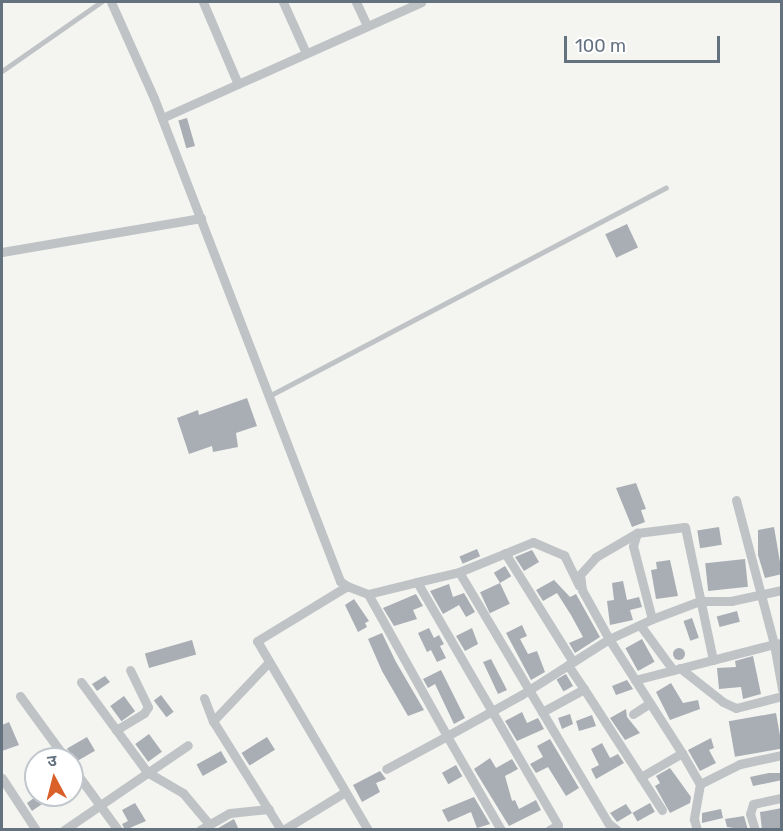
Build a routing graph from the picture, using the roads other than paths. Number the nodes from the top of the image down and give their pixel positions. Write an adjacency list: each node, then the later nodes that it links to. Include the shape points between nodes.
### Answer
1 (101, 2): 9 (lane)
2 (111, 2): 11 (street)
3 (203, 2): 10 (street)
4 (283, 2): 8 (street)
5 (356, 2): 7 (street)
6 (421, 2): 7 (street)
7 (367, 26): 8 (street)
8 (306, 53): 10 (street)
9 (2, 71)
10 (238, 84): 11 (street)
11 (162, 118): 13 (street)
12 (666, 188): 15 (lane)
13 (201, 218): 14 (street); 15 (street)
14 (2, 252)
15 (270, 396): 21 (street, via 340,581)
16 (736, 500): 25 (street)
17 (637, 533): 23 (street, via 585,565 580,575); 26 (street, via 685,527); 27 (street, via 633,546)
18 (505, 553): 19 (street); 23 (street, via 533,542 564,555); 33 (street)
19 (459, 572): 20 (street); 40 (street)
20 (417, 582): 24 (street); 45 (street)
21 (347, 586): 24 (street); 32 (street, via 257,641)
22 (782, 590): 25 (street)
23 (582, 591): 29 (street)
24 (368, 594): 50 (street)
25 (761, 595): 26 (street); 30 (street)
26 (700, 602): 27 (street); 31 (street)
27 (652, 619): 28 (street)
28 (640, 624): 29 (street); 34 (street)
29 (609, 639): 33 (street); 36 (street)
30 (778, 643): 31 (street); 39 (street)
31 (713, 660): 34 (street)
32 (269, 662): 48 (street); 61 (street)
33 (570, 664): 38 (street); 40 (street)
34 (677, 669): 36 (street); 42 (street, via 736,708)
35 (130, 670): 49 (street, via 148,707)
36 (635, 680): 44 (street)
37 (81, 682): 49 (street)
38 (584, 688): 46 (street); 57 (street)
39 (782, 689)
40 (529, 690): 45 (street); 46 (street)
41 (20, 696): 52 (street)
42 (782, 696)
43 (204, 698): 48 (street)
44 (650, 703): 47 (street); 53 (street)
45 (493, 710): 50 (street); 67 (street)
46 (542, 712): 76 (street, via 608,823)
47 (633, 714)
48 (213, 721): 64 (street)
49 (116, 730): 56 (street)
50 (447, 736): 55 (street); 74 (street)
51 (188, 745): 56 (street)
52 (57, 747)
53 (682, 753): 57 (street); 60 (street)
54 (782, 755): 60 (street, via 740,764)
55 (386, 769)
56 (147, 772): 63 (street); 66 (street, via 183,793)
57 (641, 777): 65 (street)
58 (2, 778): 68 (street)
59 (84, 783): 63 (street)
60 (700, 784): 77 (street, via 694,819)
61 (345, 792): 72 (street); 73 (street)
62 (782, 798): 78 (street, via 753,804 750,814)
63 (100, 804): 69 (street); 70 (street)
64 (269, 809): 66 (street, via 230,813); 72 (street)
65 (662, 810)
66 (209, 824): 71 (street)
67 (559, 827): 75 (street)
68 (36, 830)
69 (64, 830)
70 (118, 830)
71 (200, 830)
72 (282, 830)
73 (368, 830)
74 (501, 830)
75 (549, 830)
76 (617, 830)
77 (697, 830)
78 (755, 830)

